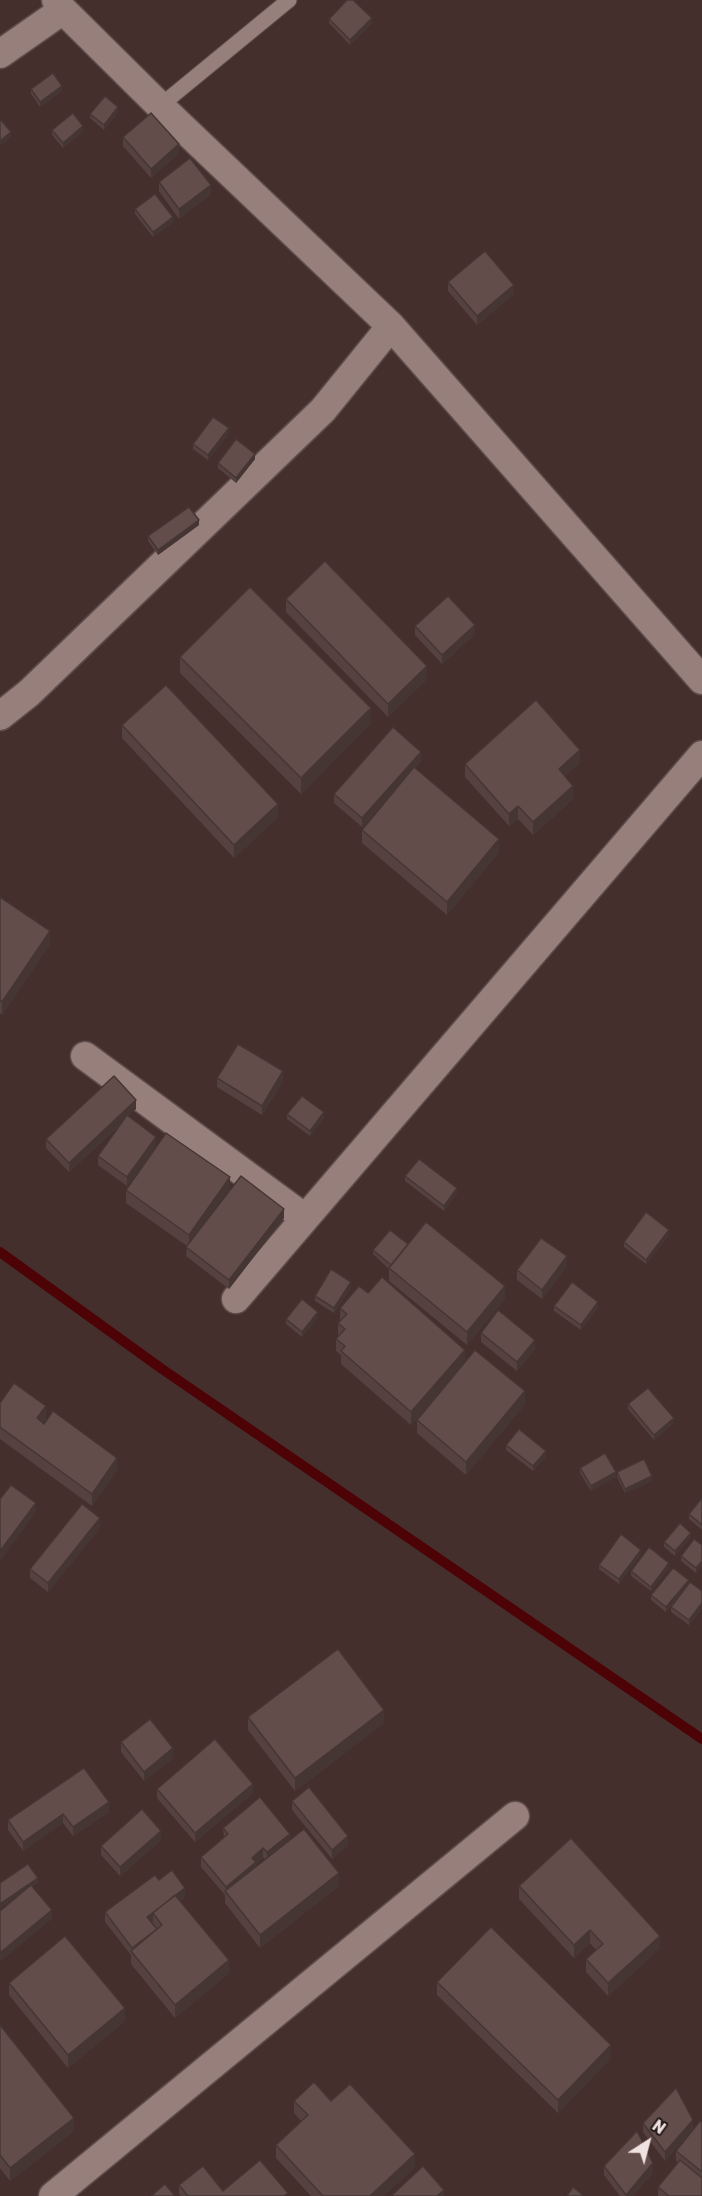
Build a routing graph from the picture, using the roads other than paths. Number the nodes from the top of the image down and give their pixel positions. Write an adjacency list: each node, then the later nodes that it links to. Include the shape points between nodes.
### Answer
1 (289, 0): 4 (lane)
2 (60, 5): 3 (street); 4 (street)
3 (0, 54)
4 (160, 106): 5 (street)
5 (391, 326): 6 (street); 7 (street, via 323,410)
6 (702, 680)
7 (0, 716)
8 (702, 755): 10 (street)
9 (85, 1056): 10 (street)
10 (305, 1218): 11 (street)
11 (236, 1299)
12 (515, 1816): 13 (street)
13 (53, 2196)

